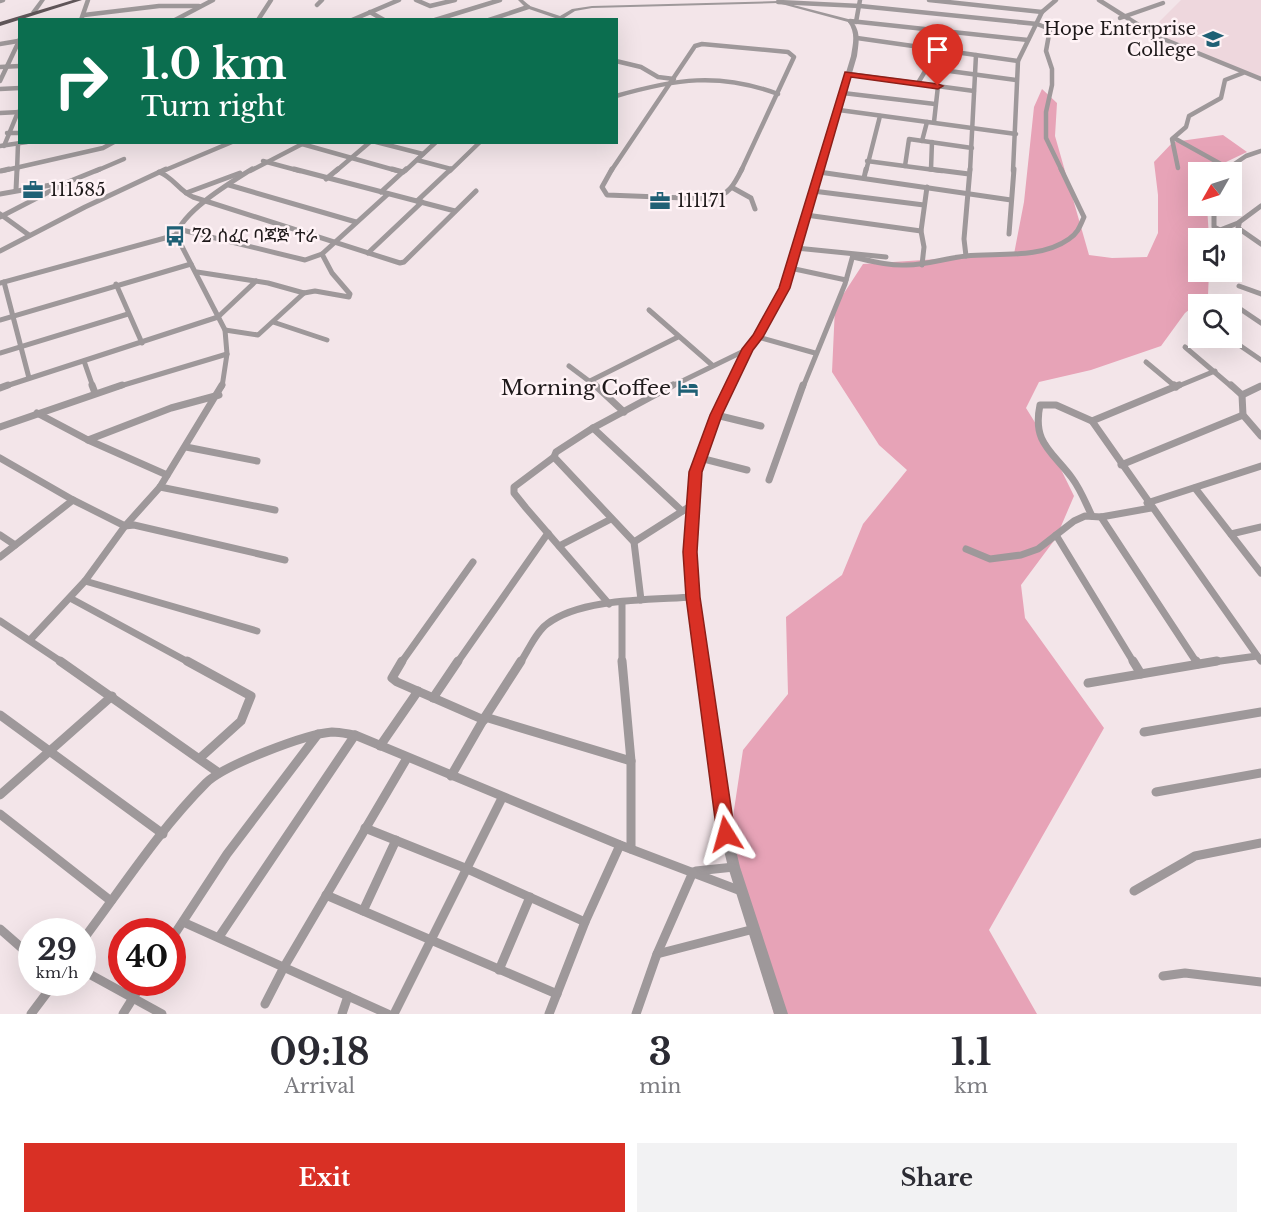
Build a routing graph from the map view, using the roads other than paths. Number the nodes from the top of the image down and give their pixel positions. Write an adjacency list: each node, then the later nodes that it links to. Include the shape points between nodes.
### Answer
1 (43, 0): 24 (street)
2 (68, 0): 24 (main road)
3 (80, 0): 24 (main road)
4 (88, 0): 27 (street)
5 (213, 0): 21 (street)
6 (271, 0): 32 (street)
7 (322, 0): 20 (street)
8 (399, 0): 25 (street)
9 (416, 0): 10 (street, via 430,6)
10 (455, 0)
11 (500, 0): 35 (street)
12 (520, 0): 23 (street)
13 (860, 0): 22 (street)
14 (929, 0): 18 (street)
15 (1052, 0): 26 (street)
16 (1099, 0): 39 (street)
17 (778, 2): 22 (street); 38 (street, via 592,7 574,10); 42 (street)
18 (953, 3): 26 (street); 28 (street)
19 (1163, 3): 39 (street)
20 (316, 5)
21 (199, 6): 27 (street, via 159,6); 31 (street)
22 (860, 6): 28 (street); 42 (street)
23 (528, 7): 36 (street); 37 (street)
24 (36, 10): 29 (street); 41 (main road)
25 (370, 12): 33 (street); 34 (street)
26 (1042, 12): 43 (street)
27 (84, 15): 30 (street)
28 (950, 16): 40 (street)
29 (31, 18)
30 (82, 18)
31 (178, 18)
32 (262, 18)
33 (356, 18)
34 (380, 18)
35 (442, 18)
36 (495, 18)
37 (560, 18)
38 (564, 18)
39 (1120, 18): 56 (street)
40 (986, 19): 43 (street); 44 (street)
41 (0, 22)
42 (853, 22): 44 (street); 45 (street)
43 (1037, 24): 47 (street); 154 (street, via 1050,29 1046,51 1053,69 1046,138 1084,217 1083,226 1071,239 1028,252)
44 (983, 35): 47 (street)
45 (857, 38): 50 (street); 57 (street)
46 (18, 40): 49 (street)
47 (1028, 40): 52 (street)
48 (18, 42): 54 (street)
49 (0, 44)
50 (976, 55): 52 (street); 58 (street)
51 (618, 61): 60 (street, via 641,67 658,78)
52 (1017, 61): 61 (street)
53 (18, 66): 54 (street)
54 (8, 67): 55 (street); 62 (street)
55 (0, 68)
56 (1243, 73): 59 (street); 83 (street, via 1226,80 1221,98 1189,116 1186,127)
57 (848, 74): 63 (street); 68 (street)
58 (975, 74): 61 (street); 63 (street, via 927,68); 67 (street)
59 (1261, 79)
60 (674, 80): 69 (street, via 730,79); 69 (street, via 697,45 788,52 794,57); 70 (street); 122 (street, via 605,180 603,192 614,197 711,199)
61 (1016, 80): 82 (street)
62 (0, 81)
63 (918, 83): 64 (street)
64 (938, 86): 67 (street); 71 (street)
65 (18, 88): 66 (street)
66 (0, 89)
67 (974, 91): 79 (street)
68 (843, 93): 71 (street); 72 (street)
69 (778, 94): 122 (street)
70 (618, 95)
71 (935, 104): 78 (street)
72 (838, 111): 76 (street); 115 (street)
73 (18, 112): 74 (street)
74 (0, 113)
75 (18, 114): 80 (street)
76 (880, 116): 77 (street); 102 (street)
77 (927, 122): 78 (street); 84 (street)
78 (934, 122): 79 (street)
79 (972, 128): 82 (street); 96 (street)
80 (8, 133): 81 (street); 95 (street)
81 (18, 133)
82 (1016, 134): 131 (street)
83 (1174, 138): 104 (street); 108 (street, via 1171,140)
84 (922, 141): 85 (street); 106 (street, via 908,140)
85 (932, 142): 96 (street); 111 (street)
86 (18, 144): 95 (street); 107 (street)
87 (110, 144): 107 (street)
88 (226, 144): 113 (street)
89 (302, 144): 103 (street)
90 (307, 144): 100 (street)
91 (368, 144): 100 (street)
92 (384, 144): 98 (street)
93 (434, 144): 98 (street)
94 (478, 144): 110 (street)
95 (2, 146)
96 (972, 148): 116 (street)
97 (1261, 151): 105 (street)
98 (423, 154): 101 (street)
99 (124, 159): 119 (street)
100 (351, 159): 114 (street); 118 (street)
101 (417, 160): 110 (street); 114 (street)
102 (867, 160): 106 (street); 117 (street)
103 (263, 162): 109 (street); 118 (street)
104 (1217, 162)
105 (1237, 162)
106 (905, 166): 111 (street)
107 (16, 167): 112 (street); 123 (street)
108 (1178, 168)
109 (251, 169): 120 (street); 127 (street)
110 (451, 169): 133 (street)
111 (931, 169): 116 (street)
112 (0, 171)
113 (159, 172): 127 (street); 146 (street)
114 (403, 172): 126 (street)
115 (819, 172): 117 (street); 125 (street)
116 (969, 174): 128 (street)
117 (864, 178): 121 (street)
118 (326, 179): 126 (street)
119 (68, 182): 123 (street); 139 (street)
120 (229, 185): 132 (street); 141 (street)
121 (927, 187): 128 (street); 134 (street)
122 (733, 188): 136 (street, via 751,198)
123 (16, 190): 129 (street)
124 (476, 191): 137 (street)
125 (813, 191): 134 (street); 138 (street)
126 (381, 192): 130 (street)
127 (186, 193): 132 (street)
128 (967, 193): 131 (street); 154 (street, via 963,239)
129 (0, 194)
130 (388, 194): 133 (street); 141 (street)
131 (1011, 200): 145 (street)
132 (207, 201): 144 (street, via 189,214); 147 (street)
133 (419, 201): 137 (street); 151 (street)
134 (924, 205): 143 (street)
135 (1261, 206): 142 (street)
136 (755, 209)
137 (455, 211): 151 (street, via 404,262)
138 (806, 215): 143 (street); 149 (street)
139 (1, 216): 146 (street)
140 (1212, 216): 142 (street, via 1216,229)
141 (356, 222): 147 (street)
142 (1239, 224): 148 (street, via 1238,228)
143 (921, 231): 157 (street)
144 (177, 232): 152 (street, via 296,260); 156 (street); 162 (street)
145 (1009, 234)
146 (29, 235): 150 (street)
147 (334, 242): 151 (street); 152 (street)
148 (1261, 244)
149 (796, 248): 153 (street); 158 (street)
150 (0, 250)
151 (368, 252)
152 (322, 254): 165 (street, via 350,294 344,298)
153 (853, 255): 155 (street); 157 (street, via 898,266); 160 (street)
154 (966, 256): 157 (street)
155 (886, 257)
156 (191, 264): 159 (street); 163 (street)
157 (922, 265)
158 (790, 268): 160 (street); 177 (street, via 785,288)
159 (197, 272): 161 (street); 171 (street)
160 (846, 280): 185 (street)
161 (256, 281): 165 (street); 171 (street)
162 (2, 283): 170 (street)
163 (116, 284): 169 (street); 170 (street)
164 (1239, 286): 166 (street)
165 (304, 292): 173 (street)
166 (1261, 294)
167 (648, 309): 176 (street)
168 (1242, 310): 174 (street)
169 (128, 314): 179 (street); 180 (street)
170 (11, 316): 172 (street); 180 (street)
171 (218, 317): 175 (street); 179 (street)
172 (0, 320)
173 (273, 322): 175 (street, via 255,336); 178 (street)
174 (1261, 323)
175 (225, 330): 186 (street)
176 (678, 337): 190 (street); 194 (street)
177 (758, 337): 183 (street); 185 (street)
178 (327, 340)
179 (142, 343): 188 (street)
180 (20, 347): 184 (street); 193 (street)
181 (1185, 347): 192 (street)
182 (1242, 347): 187 (street)
183 (748, 349): 190 (street); 203 (street)
184 (0, 353)
185 (814, 353): 220 (street)
186 (227, 354): 198 (street); 199 (street)
187 (1261, 360)
188 (84, 362): 193 (street); 198 (street)
189 (1146, 363): 196 (street)
190 (712, 365): 201 (street)
191 (569, 366): 194 (street)
192 (1215, 371): 196 (street); 200 (street)
193 (29, 378): 197 (street)
194 (590, 381): 201 (street)
195 (1261, 386): 200 (street)
196 (1176, 387): 205 (street)
197 (0, 388)
198 (95, 393): 202 (street)
199 (219, 395): 210 (street, via 171,408); 211 (street)
200 (1242, 395): 204 (street)
201 (624, 412): 208 (street)
202 (37, 413): 207 (street); 210 (street)
203 (716, 415): 206 (street); 214 (street)
204 (1244, 415): 209 (street); 216 (street)
205 (1092, 421): 216 (street); 228 (street, via 1049,404 1040,405 1035,420 1044,447 1073,479)
206 (761, 426)
207 (0, 427)
208 (593, 428): 212 (street); 227 (street)
209 (1261, 436)
210 (88, 440): 219 (street)
211 (186, 447): 215 (street); 219 (street)
212 (554, 457): 230 (street); 233 (street, via 514,487 514,493)
213 (0, 458): 223 (street)
214 (700, 458): 218 (street); 224 (street)
215 (257, 461)
216 (1120, 465): 225 (street)
217 (1261, 466): 222 (street)
218 (747, 470)
219 (167, 475): 221 (street)
220 (769, 480)
221 (160, 487): 226 (street); 231 (street)
222 (1195, 489): 225 (street); 235 (street)
223 (73, 500): 231 (street); 238 (street)
224 (692, 505): 227 (street); 246 (street)
225 (1149, 505): 229 (street); 254 (street)
226 (275, 510)
227 (682, 511): 237 (street)
228 (1092, 516): 229 (street); 236 (street, via 1074,521)
229 (1101, 517): 255 (street)
230 (611, 519): 237 (street); 239 (street)
231 (125, 526): 242 (street); 245 (street)
232 (1261, 527): 235 (street)
233 (548, 533): 239 (street); 260 (street)
234 (0, 534): 238 (street)
235 (1231, 534): 244 (street)
236 (1056, 535): 240 (street, via 1038,549 1003,558 990,559); 256 (street)
237 (634, 542): 248 (street)
238 (15, 544): 241 (street)
239 (559, 546): 250 (street)
240 (966, 549)
241 (0, 557)
242 (285, 560)
243 (473, 562): 258 (street, via 394,672 392,678 397,682)
244 (1261, 573)
245 (86, 581): 247 (street); 252 (street)
246 (693, 597): 248 (street); 285 (street)
247 (70, 598): 253 (street); 270 (street, via 251,696 241,721)
248 (641, 600): 249 (street)
249 (622, 602): 250 (street); 271 (street, via 622,678)
250 (609, 604): 263 (street, via 545,625)
251 (1, 624): 253 (street)
252 (257, 632)
253 (30, 640): 259 (street)
254 (1259, 659): 255 (street)
255 (1198, 664): 256 (street)
256 (1140, 674): 257 (street)
257 (1088, 683)
258 (418, 691): 260 (street); 267 (street)
259 (112, 696): 268 (street); 270 (street)
260 (433, 698): 263 (street)
261 (1261, 712): 264 (street)
262 (0, 715): 268 (street)
263 (485, 719): 271 (street); 274 (street)
264 (1144, 732)
265 (318, 734): 266 (street); 272 (street); 294 (street, via 227,854)
266 (355, 735): 267 (street); 300 (street)
267 (380, 746): 269 (street)
268 (50, 750): 276 (street); 280 (street)
269 (406, 758): 274 (street); 279 (street)
270 (200, 759): 272 (street)
271 (631, 761): 284 (street)
272 (219, 773): 280 (street)
273 (1261, 773): 275 (street)
274 (451, 776): 277 (street)
275 (1156, 792)
276 (0, 795)
277 (502, 798): 283 (street); 286 (street)
278 (0, 814): 292 (street)
279 (365, 828): 281 (street); 290 (street)
280 (163, 834): 292 (street)
281 (396, 840): 286 (street); 293 (street)
282 (1261, 843): 288 (street, via 1195,856)
283 (620, 846): 284 (street); 296 (street)
284 (631, 849): 287 (street)
285 (734, 867): 287 (street); 289 (street)
286 (465, 868): 291 (street); 301 (street)
287 (693, 872): 289 (street); 303 (street)
288 (1134, 891)
289 (742, 892): 299 (street)
290 (326, 895): 293 (street); 304 (street)
291 (530, 897): 296 (street); 305 (street)
292 (111, 901): 295 (street)
293 (363, 911): 301 (street)
294 (186, 918)
295 (96, 922)
296 (585, 922): 309 (street)
297 (186, 923): 300 (street)
298 (0, 929): 302 (street)
299 (754, 929): 303 (street); 322 (street)
300 (219, 937): 304 (street)
301 (431, 940): 305 (street); 319 (street)
302 (18, 945)
303 (657, 954): 321 (street)
304 (284, 967): 311 (street); 313 (street)
305 (499, 970): 309 (street)
306 (1163, 976): 308 (street, via 1185,973)
307 (96, 977): 312 (street)
308 (1261, 982)
309 (557, 994): 320 (street)
310 (44, 996): 314 (street)
311 (348, 996): 317 (street); 318 (street)
312 (134, 997): 315 (street); 316 (street)
313 (265, 1004)
314 (31, 1014)
315 (123, 1014)
316 (162, 1014)
317 (342, 1014)
318 (388, 1014)
319 (394, 1014)
320 (549, 1014)
321 (636, 1014)
322 (781, 1014)

